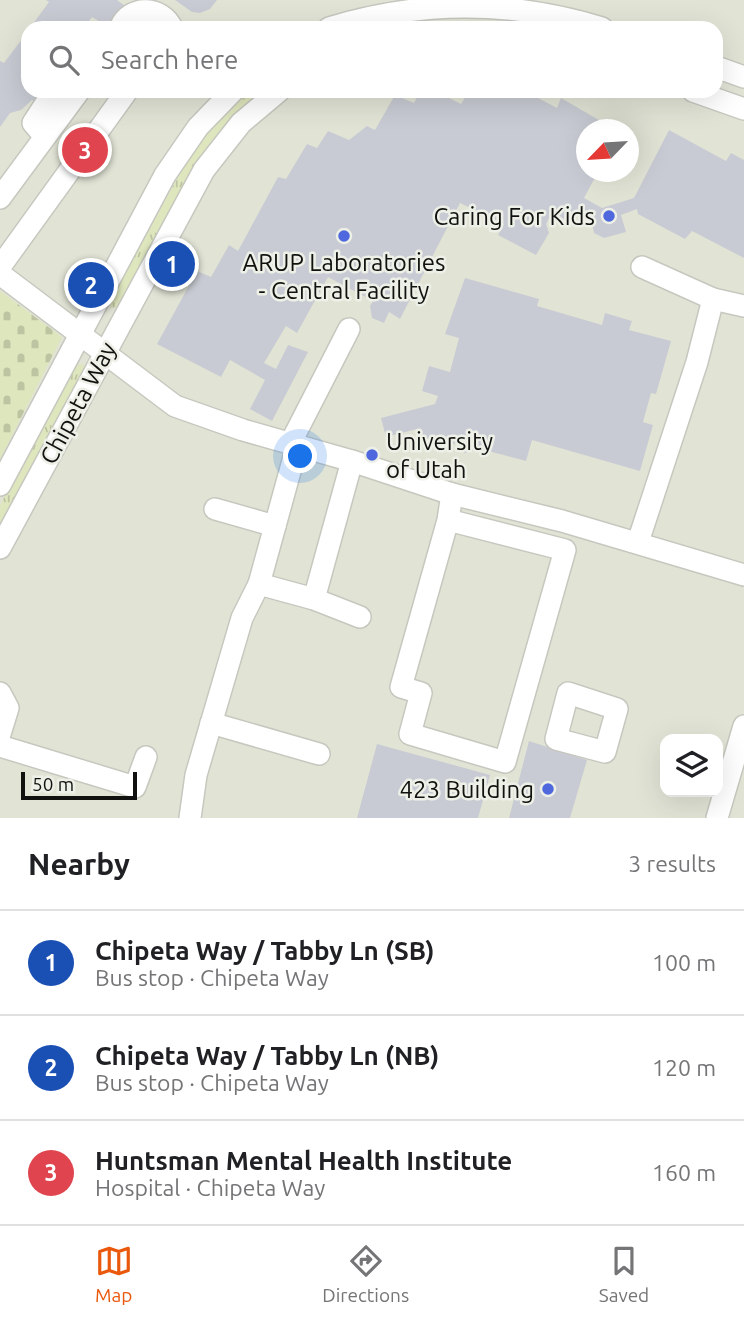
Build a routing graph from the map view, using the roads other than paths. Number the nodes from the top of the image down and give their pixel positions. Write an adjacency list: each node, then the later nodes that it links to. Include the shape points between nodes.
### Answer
1 (534, 12): 4 (street, via 499,2 439,1 384,9); 5 (street)
2 (126, 21): 3 (street, via 134,12 146,10 162,14)
3 (167, 21)
4 (349, 21)
5 (572, 21)
6 (723, 70): 7 (street)
7 (744, 77)
8 (49, 98): 15 (street, via 33,123)
9 (74, 98): 15 (street)
10 (122, 98): 17 (street)
11 (226, 98): 23 (street, Chipeta Way, via 198,127 165,175)
12 (271, 98): 24 (street, Chipeta Way, via 241,124 204,170)
13 (713, 98): 14 (street)
14 (744, 109)
15 (45, 137): 16 (street)
16 (0, 198)
17 (0, 267)
18 (642, 267): 20 (street)
19 (0, 274): 23 (street)
20 (713, 299): 21 (street); 33 (street)
21 (744, 306)
22 (349, 329): 25 (street)
23 (82, 334): 24 (street); 27 (street, Chipeta Way)
24 (105, 352): 25 (street, via 175,406); 34 (street, Chipeta Way)
25 (294, 445): 26 (street); 32 (street)
26 (352, 461): 28 (street); 38 (street)
27 (0, 485)
28 (452, 495): 30 (street); 31 (street)
29 (215, 509): 32 (street)
30 (448, 520): 35 (street); 35 (street, via 401,687 421,693 410,734 505,762)
31 (574, 524): 33 (street); 35 (street)
32 (275, 526): 37 (street)
33 (638, 542): 36 (street)
34 (0, 548)
35 (565, 550)
36 (744, 575)
37 (259, 584): 38 (street); 41 (street, via 242,618)
38 (314, 598): 39 (street)
39 (360, 617)
40 (0, 693): 43 (street, via 8,708)
41 (211, 723): 45 (street); 47 (street)
42 (744, 726): 48 (street)
43 (0, 734)
44 (0, 746): 46 (street, via 135,787)
45 (319, 754)
46 (146, 757)
47 (190, 818)
48 (717, 818)

